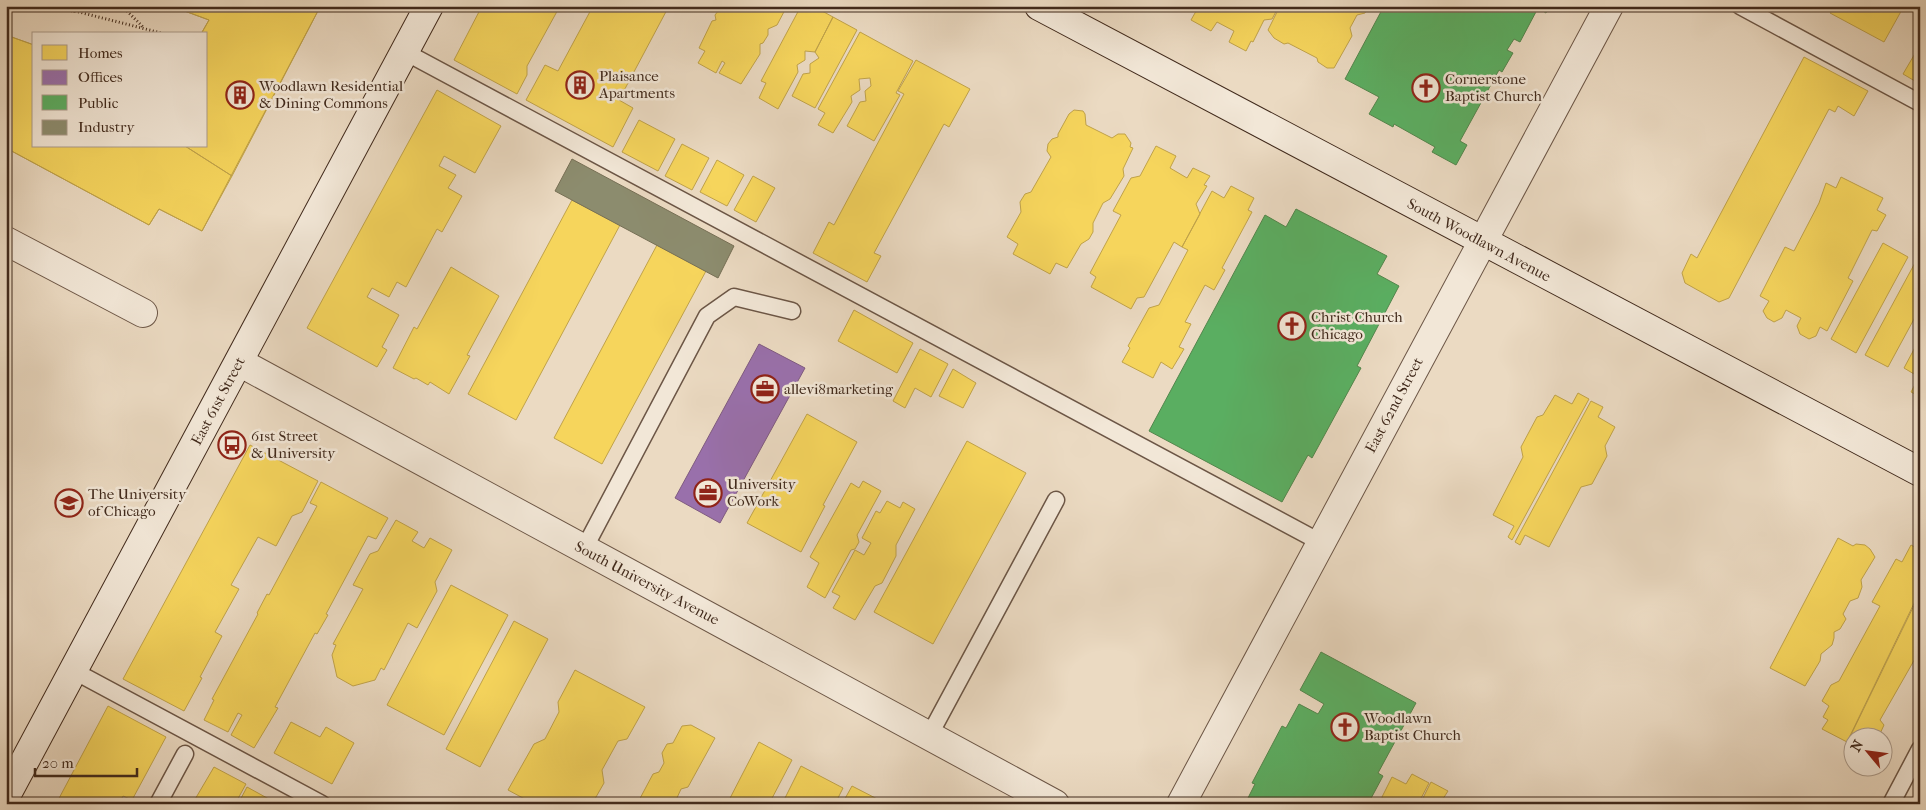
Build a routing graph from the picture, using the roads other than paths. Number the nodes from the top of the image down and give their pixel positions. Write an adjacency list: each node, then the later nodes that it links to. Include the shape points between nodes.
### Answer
1 (429, 6): 5 (street, East 61st Street)
2 (1039, 6): 8 (street, South Woodlawn Avenue)
3 (1609, 6): 8 (street, East 62nd Street)
4 (1740, 6): 6 (lane)
5 (405, 52): 11 (street, East 61st Street); 14 (lane)
6 (1920, 102)
7 (6, 241): 10 (street)
8 (1481, 241): 12 (street, South Woodlawn Avenue); 14 (street, East 62nd Street)
9 (792, 311): 15 (lane, via 734,297 707,316)
10 (143, 313)
11 (239, 362): 15 (street, South University Avenue); 16 (street, East 61st Street)
12 (1920, 472)
13 (1056, 500): 17 (lane)
14 (1320, 542): 24 (street, East 62nd Street)
15 (584, 549): 17 (street, South University Avenue)
16 (74, 671): 20 (street, East 61st Street); 22 (lane)
17 (929, 736): 23 (street, South University Avenue)
18 (1920, 749): 25 (lane)
19 (185, 754): 21 (lane)
20 (6, 796)
21 (158, 804)
22 (322, 804)
23 (1055, 804)
24 (1180, 804)
25 (1891, 804)

